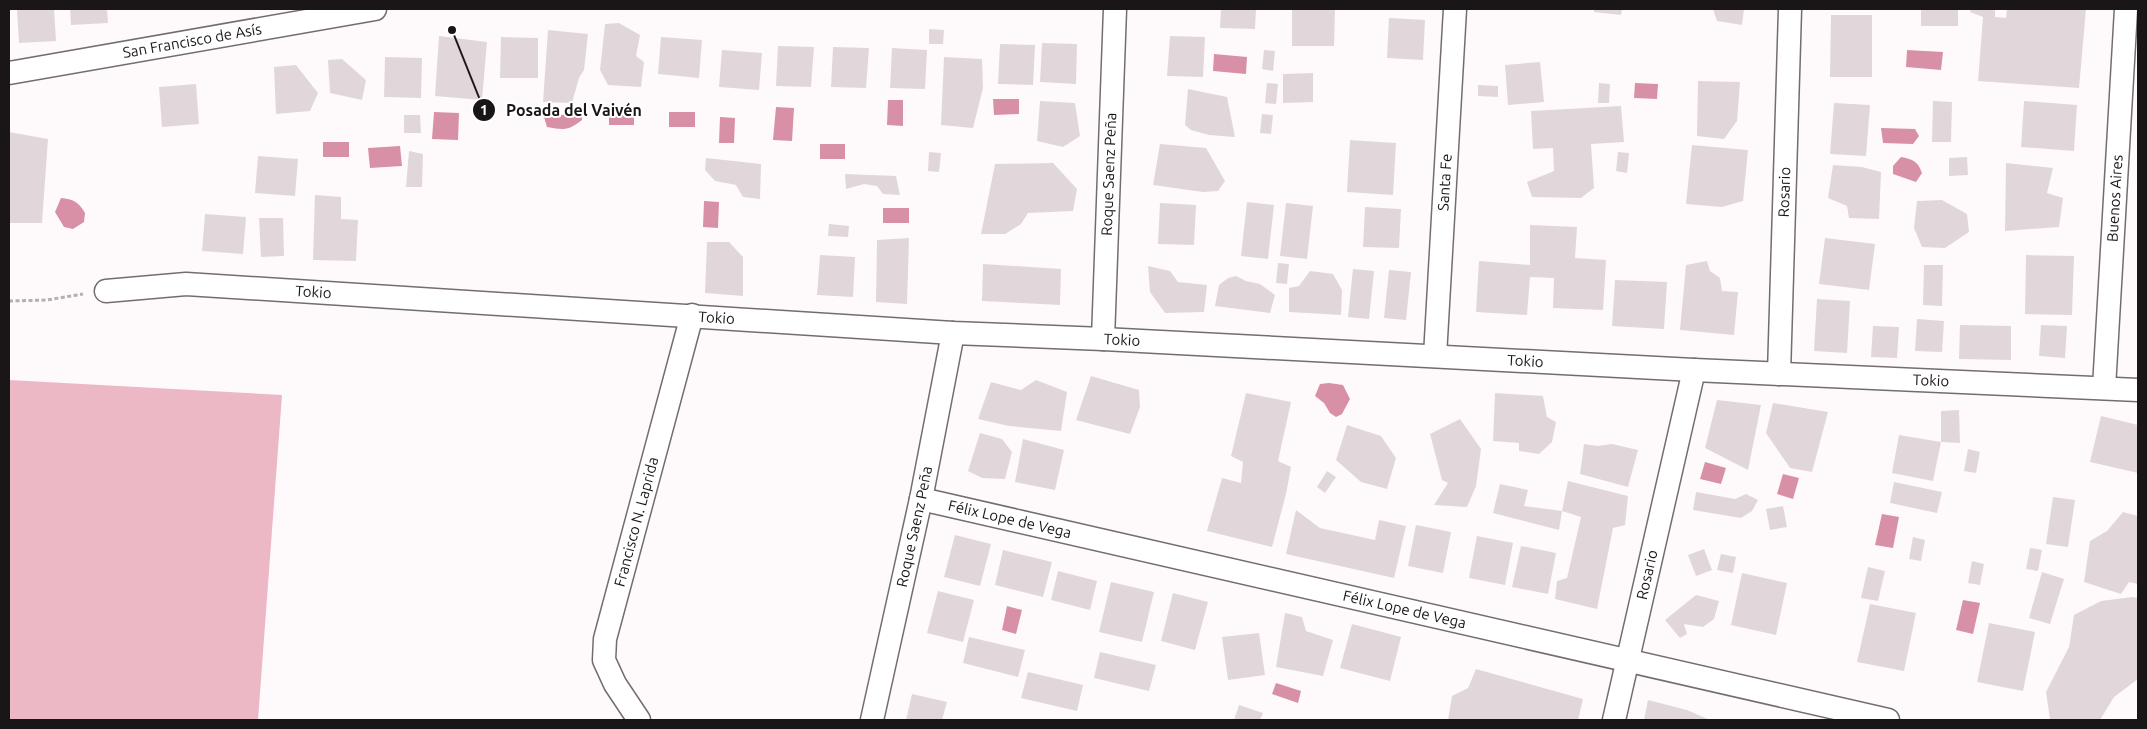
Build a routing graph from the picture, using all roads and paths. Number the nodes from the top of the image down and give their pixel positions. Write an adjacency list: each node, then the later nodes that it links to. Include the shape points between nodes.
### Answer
1 (375, 9): 6 (street, San Francisco de Asís)
2 (1115, 9): 11 (street, Roque Saenz Peña)
3 (1455, 9): 12 (street, Santa Fe)
4 (1790, 9): 14 (street, Rosario)
5 (2126, 9): 15 (street, Buenos Aires)
6 (9, 73)
7 (106, 291): 8 (path, via 47,300); 9 (street, Tokio, via 186,284)
8 (9, 301)
9 (692, 315): 10 (street, Tokio); 19 (street, Francisco N. Laprida, via 604,638 604,660 615,684)
10 (953, 333): 11 (street, Tokio); 17 (street, Roque Saenz Peña)
11 (1103, 339): 12 (street, Tokio)
12 (1434, 356): 13 (street, Tokio)
13 (1694, 370): 14 (street, Tokio); 18 (street, Rosario)
14 (1778, 374): 15 (street, Tokio)
15 (2104, 388): 16 (street, Tokio)
16 (2138, 390)
17 (921, 499): 18 (street, Félix Lope de Vega); 20 (street, Roque Saenz Peña)
18 (1626, 662): 21 (street, Rosario); 22 (street, Félix Lope de Vega)
19 (639, 720)
20 (872, 720)
21 (1614, 720)
22 (1888, 720)

